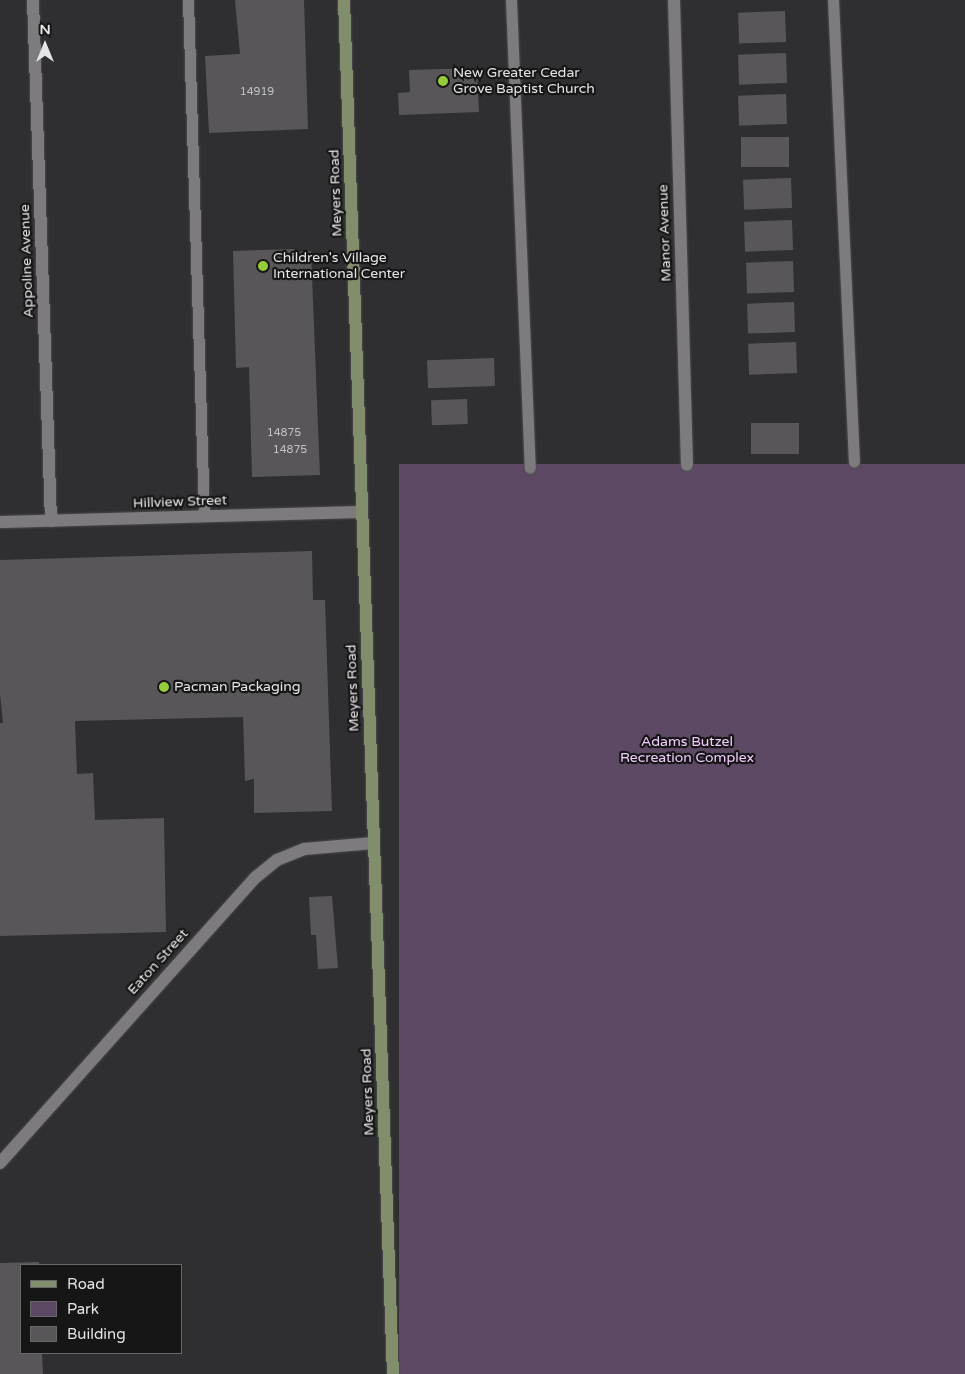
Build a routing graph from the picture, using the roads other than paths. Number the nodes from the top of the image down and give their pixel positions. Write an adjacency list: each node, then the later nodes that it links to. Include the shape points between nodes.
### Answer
1 (33, 0): 12 (street, Appoline Avenue)
2 (188, 0): 11 (lane)
3 (344, 0): 10 (street, Meyers Road)
4 (511, 0): 9 (lane)
5 (674, 0): 8 (street, Manor Avenue)
6 (833, 0): 7 (lane)
7 (854, 462)
8 (687, 465)
9 (530, 468)
10 (362, 512): 11 (street, Hillview Street); 14 (street, Meyers Road)
11 (204, 516): 12 (street, Hillview Street)
12 (52, 521): 13 (street, Hillview Street)
13 (0, 522)
14 (374, 843): 15 (street, Eaton Street, via 304,848 276,860 256,877); 16 (street, Meyers Road)
15 (0, 1163)
16 (393, 1374)

